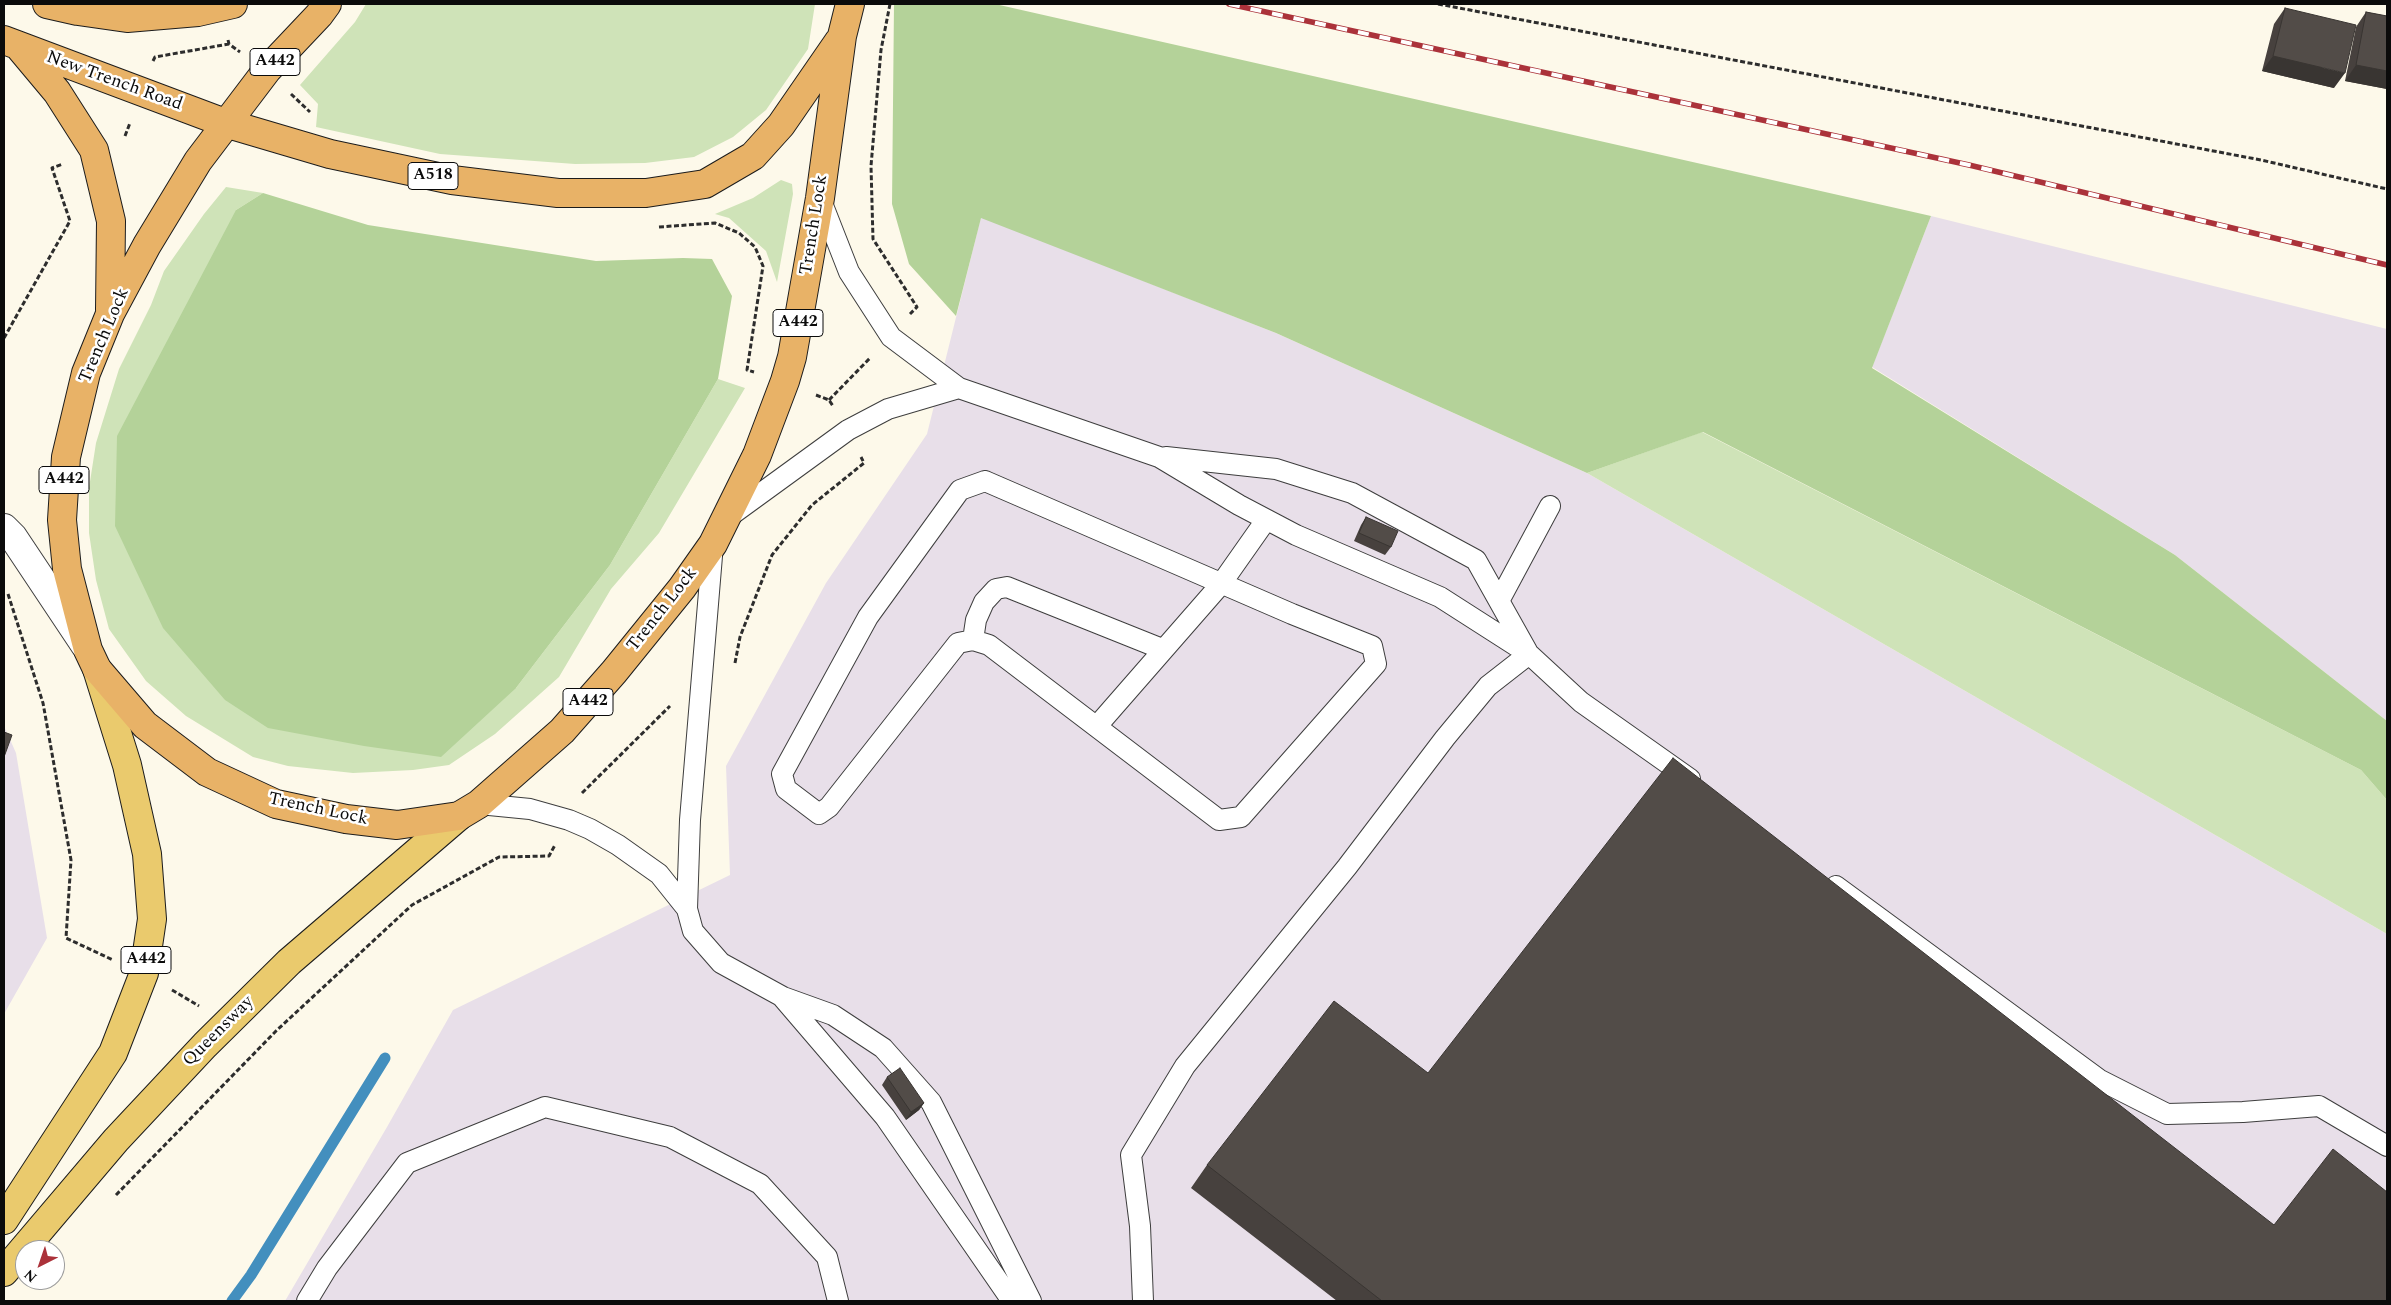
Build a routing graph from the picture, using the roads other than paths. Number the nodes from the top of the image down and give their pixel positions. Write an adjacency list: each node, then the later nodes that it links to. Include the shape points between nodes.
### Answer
1 (47, 4): 2 (highway, via 127,18 198,12)
2 (234, 4)
3 (327, 4): 7 (highway, A442, via 267,70)
4 (850, 4): 5 (highway, Trench Lock / A442)
5 (842, 36): 7 (highway, A518, via 781,125 753,156 705,184 646,193 558,193 452,180 330,154); 8 (highway, Trench Lock / A442)
6 (12, 44): 7 (highway, New Trench Road / A518); 9 (highway, A518, via 57,92 94,150 111,221)
7 (225, 123): 9 (highway, Trench Lock / A442, via 178,194)
8 (820, 198): 10 (lane, via 849,272 890,337); 13 (highway, Trench Lock / A442, via 785,381 757,455)
9 (110, 314): 22 (highway, Trench Lock / A442, via 86,373 65,466 62,520 67,569)
10 (958, 388): 11 (lane); 13 (lane, via 888,409 848,430)
11 (1159, 457): 14 (lane); 18 (lane, via 1276,469 1352,492 1476,560)
12 (1550, 506): 18 (lane)
13 (726, 520): 16 (highway, Trench Lock / A442)
14 (1266, 520): 17 (lane); 21 (lane, via 1440,597)
15 (4, 528): 22 (street)
16 (713, 544): 25 (highway, Trench Lock / A442, via 682,588 562,732); 27 (lane, via 690,820)
17 (1221, 584): 19 (lane, via 985,481 960,490 868,617 782,774 786,789 819,814 829,807 958,643); 20 (lane); 23 (lane, via 1372,646 1376,664 1240,817 1219,820)
18 (1499, 601): 21 (lane)
19 (973, 640): 20 (lane, via 976,620 984,602 996,589 1007,587); 23 (lane, via 988,645)
20 (1162, 649): 23 (lane)
21 (1529, 654): 24 (lane, via 1581,702); 36 (lane, via 1488,686 1445,738 1347,866 1185,1066 1131,1155 1140,1226)
22 (93, 659): 25 (highway, Trench Lock / A442, via 145,725 207,772 276,804 346,819 397,824); 30 (main road, A442, via 127,765 147,854 152,919 144,974 114,1053)
23 (1096, 726)
24 (1708, 792)
25 (469, 810): 27 (lane, via 530,809 569,820 618,845 659,874); 31 (main road, Queensway / A442, via 289,962 205,1045 116,1140)
26 (1820, 874): 29 (lane, via 2100,1080 2167,1114 2319,1106)
27 (688, 909): 28 (lane, via 692,931 721,963)
28 (782, 997): 34 (lane, via 885,1117); 35 (lane, via 833,1015 883,1048 931,1102)
29 (2387, 1146)
30 (4, 1220)
31 (4, 1272)
32 (307, 1301): 33 (lane, via 327,1268 408,1163 545,1107 670,1137 760,1184 827,1257)
33 (838, 1301)
34 (1012, 1301)
35 (1031, 1301)
36 (1143, 1301)

